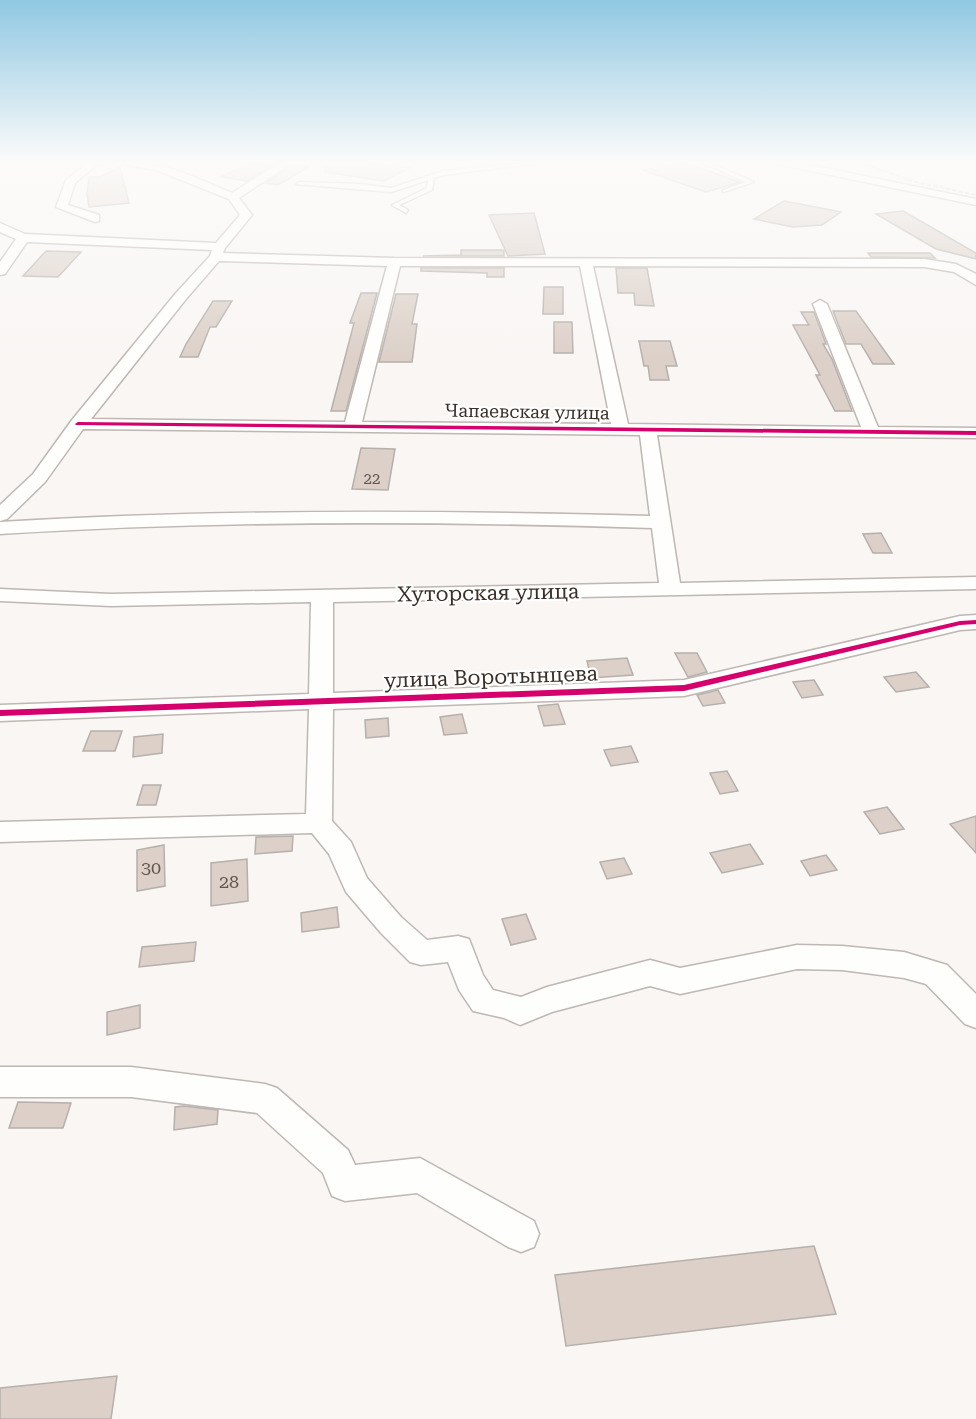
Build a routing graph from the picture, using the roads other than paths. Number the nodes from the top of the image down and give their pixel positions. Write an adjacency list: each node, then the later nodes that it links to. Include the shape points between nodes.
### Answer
1 (4, 228): 3 (street)
2 (236, 228): 4 (street)
3 (23, 238): 4 (street); 7 (street)
4 (218, 252): 5 (street); 10 (street)
5 (394, 262): 6 (street); 11 (street)
6 (586, 263): 8 (street, via 947,264 970,274); 12 (street)
7 (0, 271)
8 (976, 281)
9 (820, 304): 14 (street)
10 (78, 424): 11 (street, Чапаевская улица); 16 (street, via 39,478)
11 (352, 427): 12 (street, Чапаевская улица)
12 (620, 429): 13 (street, Чапаевская улица)
13 (648, 430): 14 (street, Чапаевская улица); 17 (street)
14 (872, 432): 15 (street, Чапаевская улица)
15 (976, 433)
16 (0, 515)
17 (661, 522): 18 (street, via 498,517 116,520); 20 (street)
18 (0, 528)
19 (976, 583): 20 (street, Хуторская улица)
20 (670, 589): 22 (street, Хуторская улица)
21 (0, 596): 22 (street, Хуторская улица, via 111,600)
22 (322, 596): 24 (street)
23 (976, 622): 24 (street, улица Воротынцева, via 684,688)
24 (320, 701): 25 (street, улица Воротынцева); 26 (street)
25 (0, 713)
26 (319, 823): 27 (street); 28 (street, via 341,849 356,884 421,953 458,948 470,981 484,1002 520,1011 650,973 680,981 797,957 904,965 936,974)
27 (0, 832)
28 (976, 1014)
29 (0, 1082): 30 (street, via 131,1082 265,1099 336,1162 345,1184 420,1175)
30 (521, 1234)

